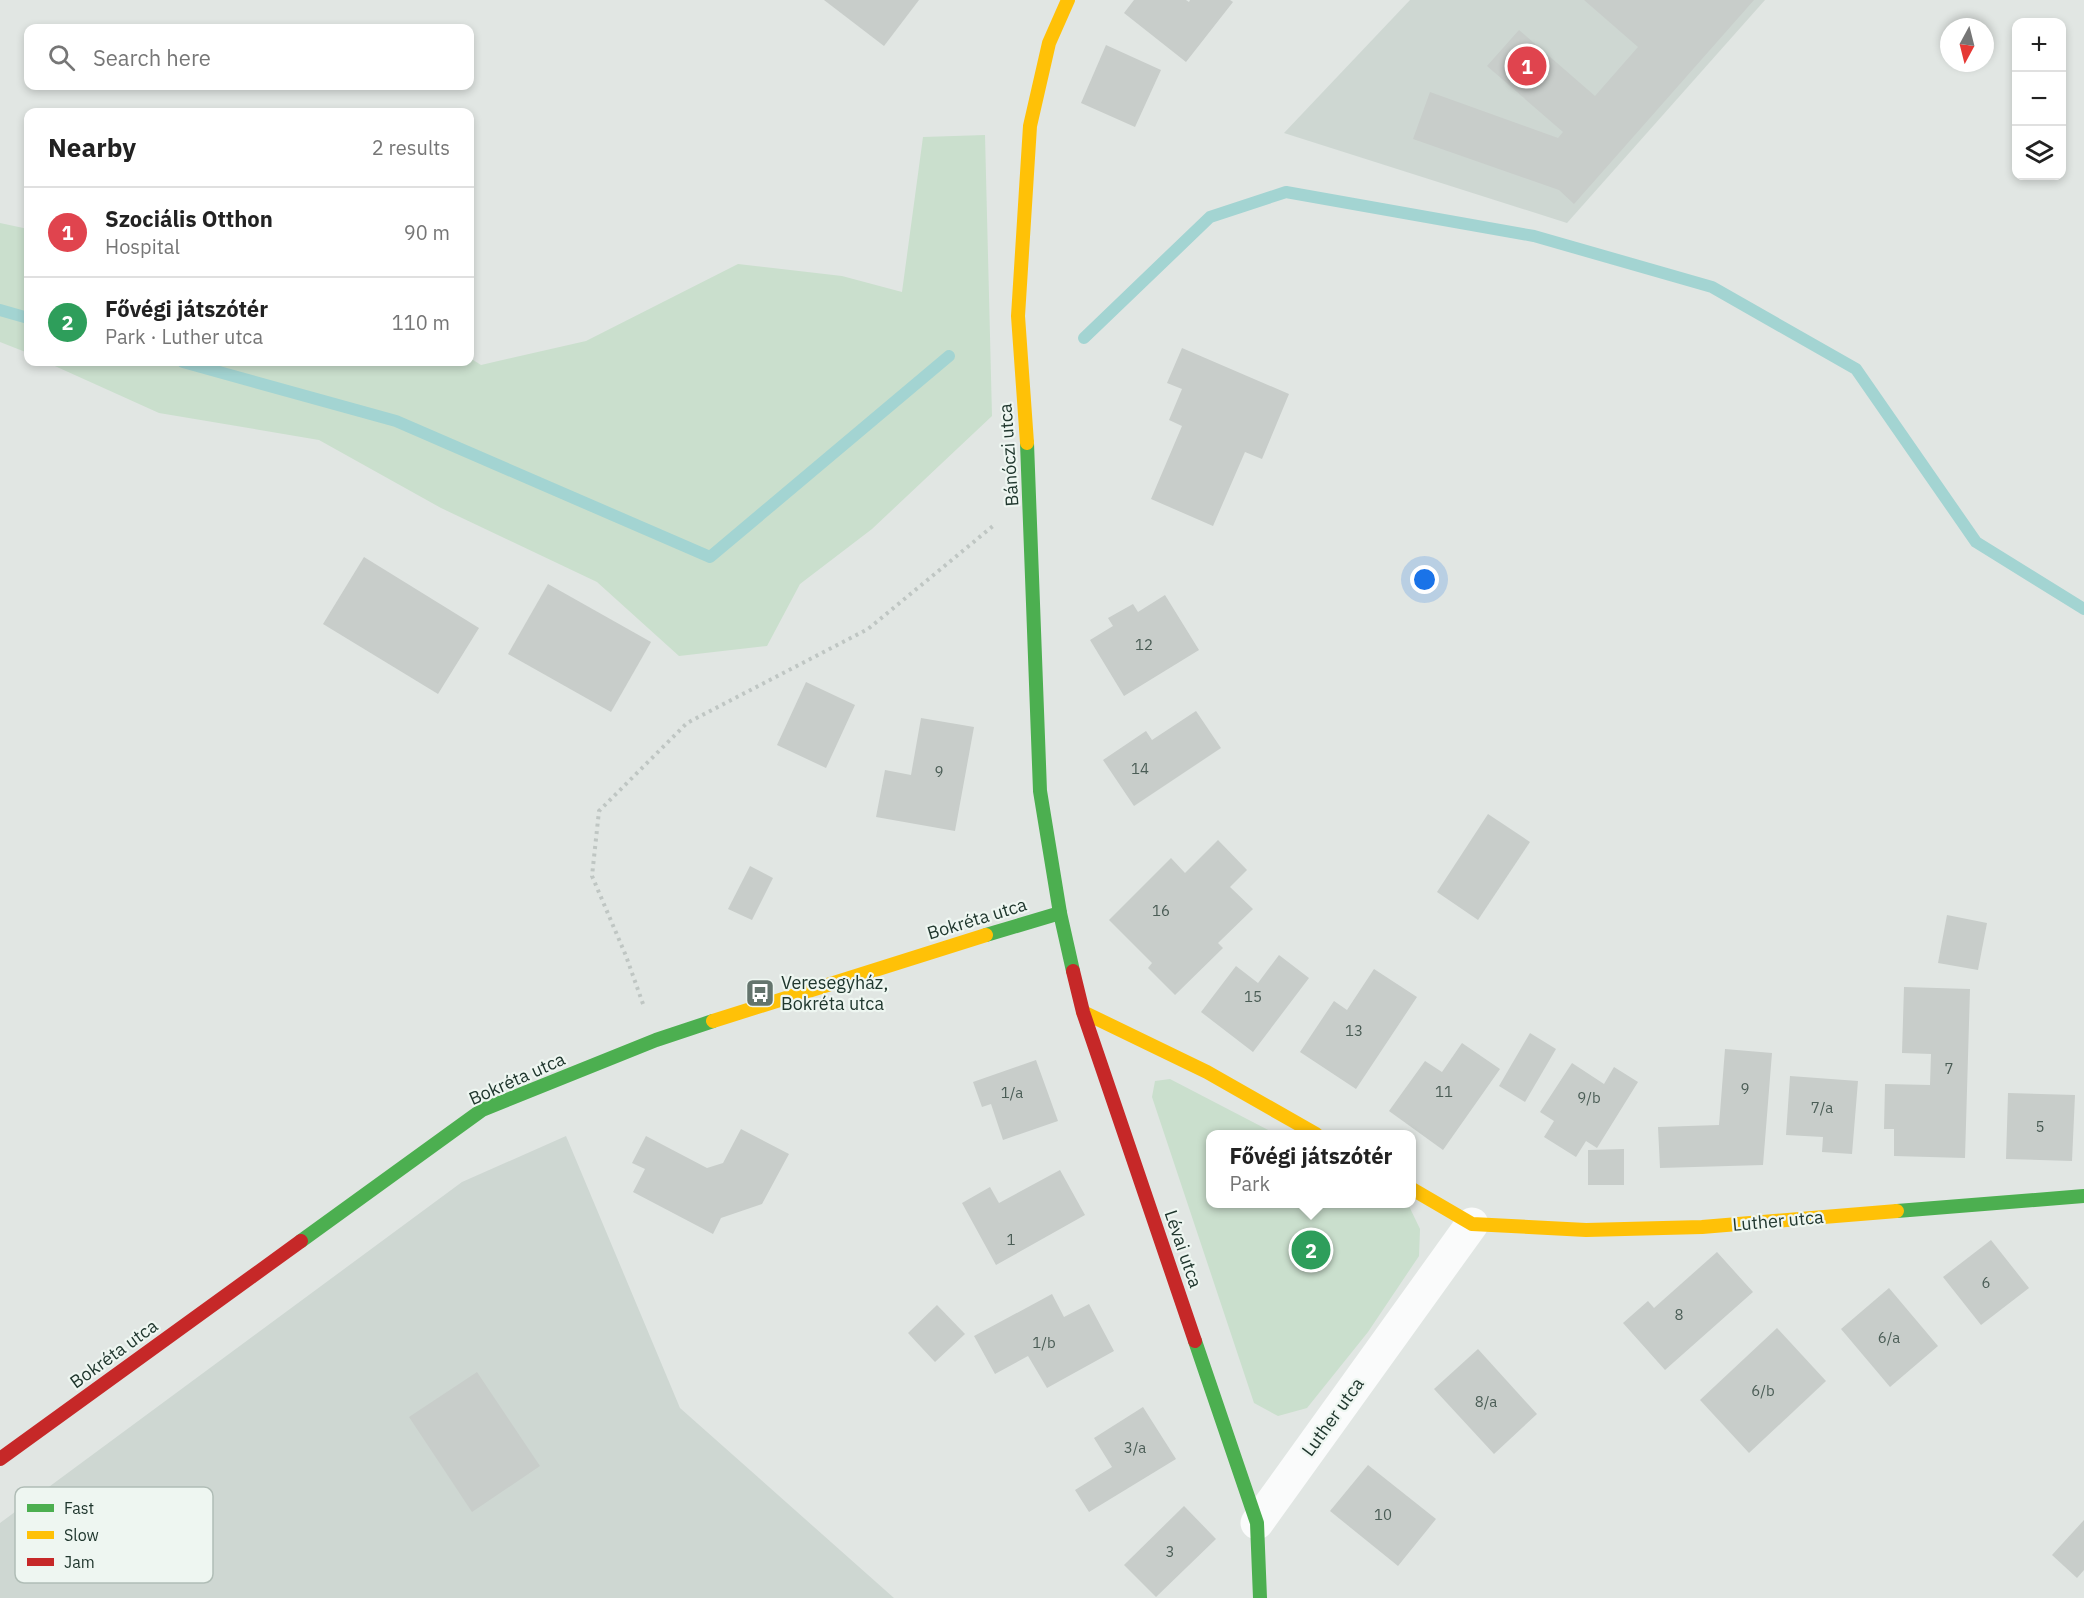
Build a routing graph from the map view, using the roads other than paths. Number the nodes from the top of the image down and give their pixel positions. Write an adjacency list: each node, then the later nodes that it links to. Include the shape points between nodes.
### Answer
1 (1068, 0): 2 (street, Bánóczi utca, via 1049,43 1030,126 1018,316 1031,495 1040,791)
2 (1060, 913): 3 (street, Lévai utca); 8 (street, Bokréta utca, via 656,1040 482,1110)
3 (1083, 1012): 4 (street, via 1207,1072); 9 (street, Lévai utca)
4 (1309, 1130)
5 (1416, 1192): 7 (street, Luther utca)
6 (2084, 1197): 7 (street, Luther utca, via 1702,1227 1587,1230)
7 (1472, 1224): 9 (street, Luther utca)
8 (0, 1459)
9 (1257, 1523): 10 (street, Lévai utca)
10 (1260, 1598)

